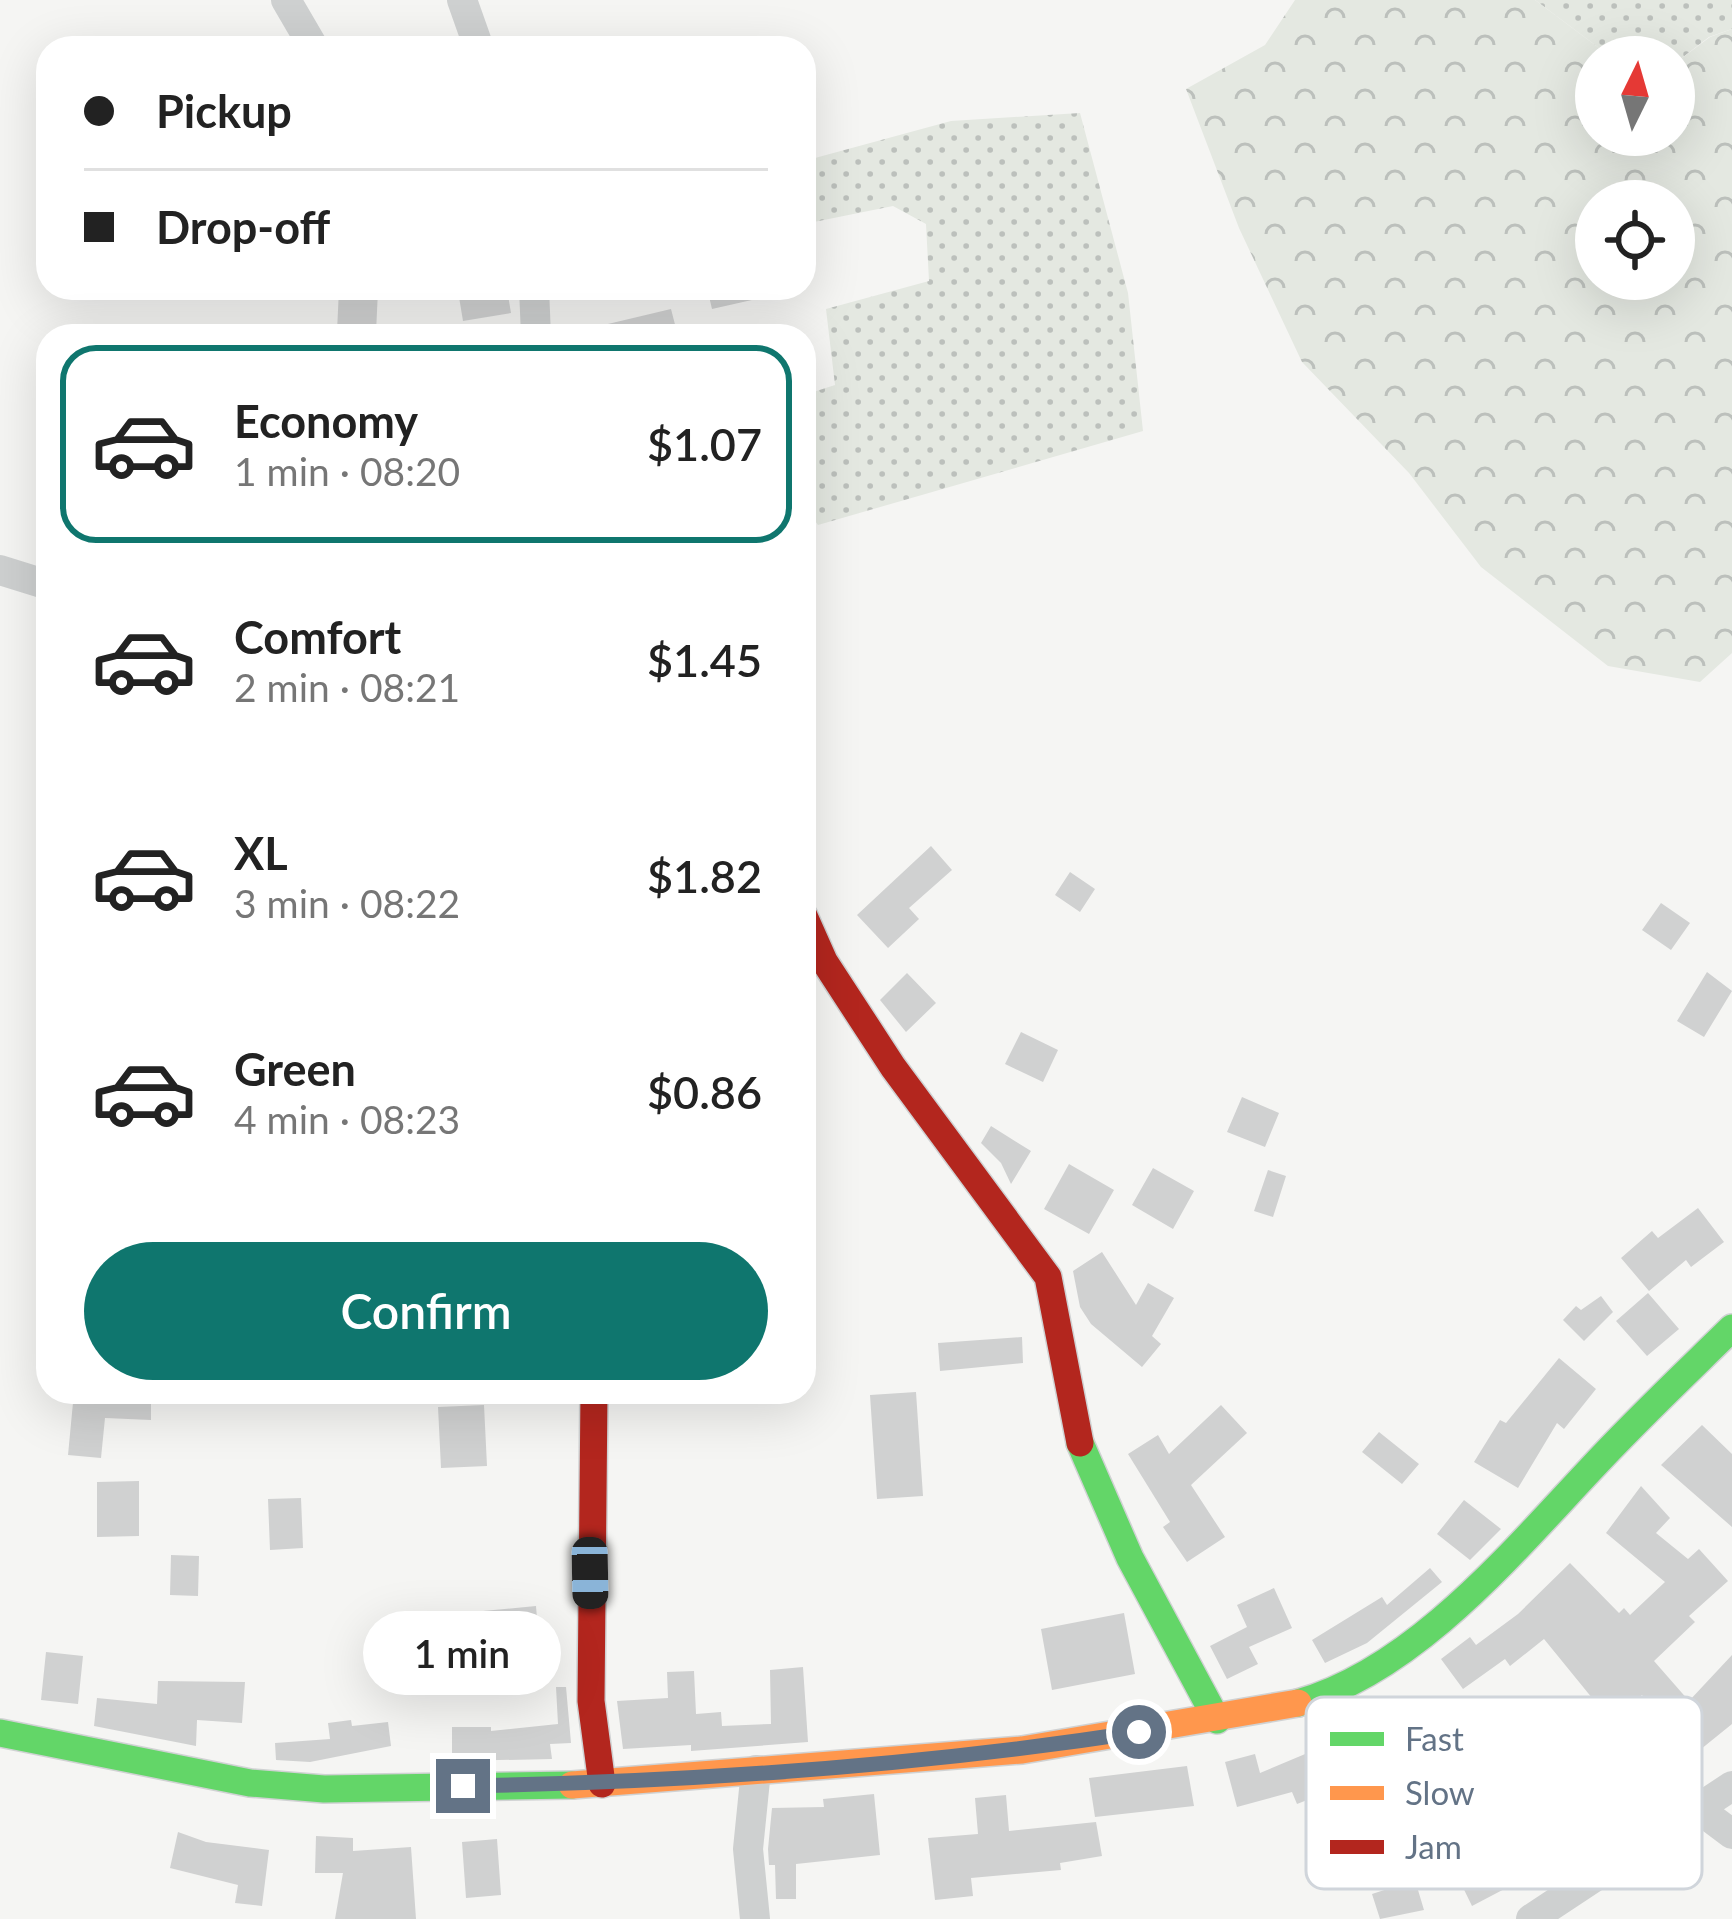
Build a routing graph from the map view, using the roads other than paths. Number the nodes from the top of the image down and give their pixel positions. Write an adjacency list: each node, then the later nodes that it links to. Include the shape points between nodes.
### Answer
1 (286, 0): 3 (street)
2 (462, 0): 4 (street)
3 (307, 36)
4 (475, 36)
5 (0, 571): 6 (street)
6 (36, 582)
7 (816, 943): 12 (street, via 892,1067 1048,1277 1082,1448)
8 (1732, 1328): 10 (street, via 1503,1566 1381,1665)
9 (594, 1404): 15 (street, via 591,1701)
10 (1314, 1697)
11 (1306, 1701): 12 (street)
12 (1217, 1720): 14 (street, via 1022,1750)
13 (0, 1732): 15 (street, via 250,1784)
14 (755, 1770): 15 (street); 21 (street, via 748,1849)
15 (602, 1784)
16 (1732, 1786): 17 (street)
17 (1702, 1808)
18 (1702, 1812): 19 (street)
19 (1732, 1834)
20 (1578, 1889): 22 (street)
21 (755, 1919)
22 (1531, 1919)

